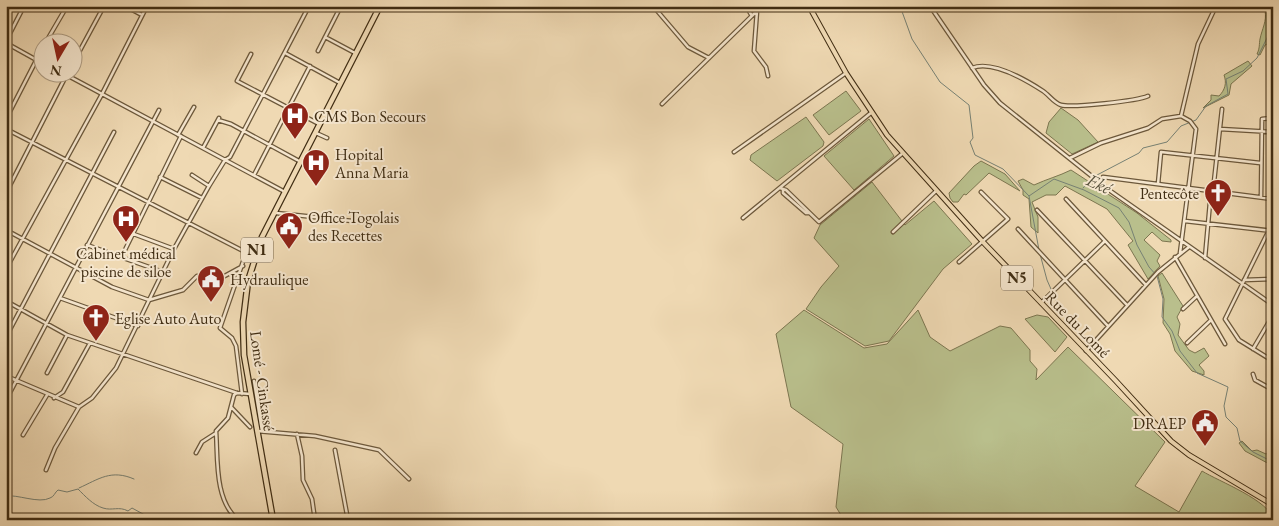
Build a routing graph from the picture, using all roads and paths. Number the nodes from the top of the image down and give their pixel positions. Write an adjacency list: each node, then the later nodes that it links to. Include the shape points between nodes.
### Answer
1 (24, 6): 20 (street)
2 (67, 6): 18 (street)
3 (104, 6): 21 (street)
4 (126, 6): 16 (street)
5 (147, 6): 16 (street)
6 (309, 6): 23 (street)
7 (341, 6): 19 (street)
8 (380, 6): 25 (highway, Lomé - Cinkassé / N1)
9 (653, 6): 27 (street, via 688,47)
10 (746, 6): 17 (street)
11 (762, 6): 15 (street)
12 (809, 6): 31 (main road, Rue du Lomé / N5)
13 (930, 6): 30 (street)
14 (1216, 6): 45 (street, via 1198,44)
15 (758, 11): 17 (street); 32 (street, via 754,51 766,67)
16 (142, 14): 36 (street)
17 (752, 16): 27 (street)
18 (52, 32)
19 (325, 37): 22 (street); 25 (street)
20 (6, 42): 26 (street)
21 (82, 47)
22 (318, 50)
23 (285, 53): 28 (street); 37 (street)
24 (251, 54): 37 (street, via 237,81)
25 (356, 54): 35 (highway, Lomé - Cinkassé / N1)
26 (32, 58)
27 (709, 58): 39 (street)
28 (310, 66): 35 (street); 41 (street)
29 (32, 68): 47 (street)
30 (972, 68): 38 (street, via 983,66 1006,72 1067,106); 65 (street, via 996,99)
31 (846, 73): 44 (main road, Rue du Lomé / N5); 62 (street)
32 (768, 76)
33 (63, 82): 59 (street)
34 (81, 82): 36 (street)
35 (341, 84): 49 (highway, Lomé - Cinkassé / N1)
36 (102, 94): 48 (street); 67 (street)
37 (263, 94): 41 (street); 52 (street)
38 (1148, 96)
39 (662, 104)
40 (194, 107): 57 (street)
41 (288, 107): 49 (street); 60 (street)
42 (1222, 109): 50 (street)
43 (158, 110): 48 (street)
44 (872, 112): 63 (main road, Rue du Lomé / N5); 80 (street)
45 (1181, 116): 64 (street, via 1196,129); 65 (street, via 1101,143)
46 (1273, 118): 54 (street, via 1262,119)
47 (6, 119)
48 (153, 122): 57 (street); 78 (street)
49 (320, 124): 56 (highway, Lomé - Cinkassé / N1)
50 (1220, 128): 54 (street); 66 (street)
51 (6, 129): 59 (street)
52 (243, 131): 60 (street); 61 (street, via 218,119); 68 (street, via 230,157)
53 (114, 132): 71 (street)
54 (1260, 132): 55 (street); 70 (street)
55 (1273, 132)
56 (316, 133): 58 (street); 69 (highway, Lomé - Cinkassé / N1)
57 (179, 136): 61 (street); 74 (street)
58 (327, 138)
59 (32, 142): 67 (street); 85 (street)
60 (269, 145): 69 (street); 73 (street)
61 (203, 148): 68 (street)
62 (734, 152)
63 (903, 153): 80 (street, via 819,222); 81 (main road, Rue du Lomé / N5)
64 (1193, 156): 66 (street); 76 (street, via 1161,152); 79 (street)
65 (1070, 158): 105 (street, via 1095,180)
66 (1216, 159): 70 (street); 82 (street)
67 (65, 160): 71 (street); 103 (street)
68 (225, 160): 73 (street); 77 (street)
69 (301, 162): 83 (highway, Lomé - Cinkassé / N1)
70 (1260, 163): 86 (street)
71 (93, 174): 78 (street); 110 (street)
72 (192, 175): 77 (street)
73 (254, 175): 83 (street)
74 (160, 177): 87 (street); 90 (street)
75 (1103, 177): 76 (street)
76 (1158, 184): 79 (street)
77 (209, 186): 87 (street)
78 (119, 187): 90 (street); 107 (street)
79 (1188, 188): 82 (street); 94 (street)
80 (781, 189): 93 (street)
81 (936, 191): 101 (street); 106 (main road, Rue du Lomé / N5)
82 (1212, 191): 86 (street); 97 (street)
83 (285, 192): 92 (highway, Lomé - Cinkassé / N1)
84 (981, 192): 106 (street, via 1008,219)
85 (6, 193)
86 (1261, 197): 89 (street)
87 (202, 198): 96 (street)
88 (1066, 199): 104 (street)
89 (1273, 199)
90 (147, 203): 96 (street); 102 (street)
91 (1037, 210): 117 (street)
92 (274, 212): 95 (street); 114 (highway, Lomé - Cinkassé / N1)
93 (743, 218)
94 (1184, 221): 97 (street); 105 (street)
95 (362, 222)
96 (188, 224): 109 (street); 111 (street)
97 (1209, 224): 100 (street); 116 (street)
98 (1018, 229): 124 (street)
99 (6, 230): 103 (street)
100 (1271, 230): 125 (street)
101 (893, 232)
102 (131, 233): 109 (street); 113 (street)
103 (24, 239): 110 (street); 121 (street)
104 (1106, 241): 117 (street); 126 (street)
105 (1181, 241): 108 (street); 112 (street)
106 (983, 242): 118 (street); 131 (main road, Rue du Lomé / N5)
107 (88, 245): 113 (street); 120 (street)
108 (1190, 247): 112 (street); 116 (street)
109 (174, 249): 122 (street)
110 (50, 253): 120 (street); 134 (street)
111 (246, 253): 114 (street); 119 (street)
112 (1180, 253): 115 (street)
113 (122, 256): 122 (street)
114 (255, 257): 158 (highway, Lomé - Cinkassé / N1, via 248,281 243,322)
115 (1175, 257): 126 (street); 127 (street)
116 (1205, 258): 125 (street)
117 (1086, 261): 124 (street); 133 (street)
118 (959, 262)
119 (243, 266): 129 (street, via 221,278 197,276 183,290); 157 (street, via 220,328 236,346)
120 (76, 268): 128 (street); 129 (street, via 112,287)
121 (6, 269)
122 (163, 272): 129 (street)
123 (1273, 278): 125 (street)
124 (1066, 280): 131 (street); 140 (street)
125 (1243, 282): 132 (street); 146 (street, via 1225,319 1239,340)
126 (1146, 286): 133 (street)
127 (1197, 296): 135 (street); 137 (street)
128 (60, 298): 138 (street); 139 (street)
129 (149, 300): 139 (street)
130 (6, 301): 134 (street)
131 (1041, 303): 147 (main road, Rue du Lomé / N5)
132 (1273, 305)
133 (1127, 306): 140 (street)
134 (21, 309): 138 (street); 142 (street)
135 (1183, 309)
136 (1273, 315): 146 (street)
137 (1211, 320): 144 (street); 145 (street)
138 (46, 324): 141 (street); 153 (street)
139 (138, 326): 148 (street)
140 (1108, 326): 147 (street)
141 (67, 335): 143 (street); 150 (street)
142 (6, 337)
143 (90, 343): 148 (street); 160 (street, via 63,392)
144 (1187, 343)
145 (1225, 344)
146 (1253, 349): 149 (street)
147 (1086, 351): 173 (main road, Rue du Lomé / N5, via 1171,441)
148 (124, 355): 156 (street); 162 (street, via 92,398)
149 (1273, 361)
150 (47, 373)
151 (1253, 374): 155 (street, via 1255,380)
152 (6, 376): 153 (street)
153 (16, 381): 159 (street); 161 (street)
154 (254, 381): 165 (street)
155 (1273, 390)
156 (237, 393): 157 (street); 163 (street)
157 (242, 394): 158 (street)
158 (250, 394): 165 (highway, Lomé - Cinkassé / N1)
159 (47, 395): 160 (street); 168 (street)
160 (54, 398): 162 (street)
161 (6, 400)
162 (79, 407): 171 (street)
163 (231, 407): 164 (street); 166 (street, via 228,418)
164 (250, 427)
165 (260, 431): 167 (street); 175 (highway, Lomé - Cinkassé / N1)
166 (216, 433): 170 (street, via 202,442); 174 (street, via 220,488)
167 (296, 434): 172 (street, via 379,450); 176 (street, via 302,456 303,480 312,499)
168 (23, 435)
169 (336, 450): 177 (street)
170 (196, 453)
171 (46, 470)
172 (409, 479)
173 (1273, 505)
174 (238, 520)
175 (272, 520)
176 (315, 520)
177 (348, 520)

